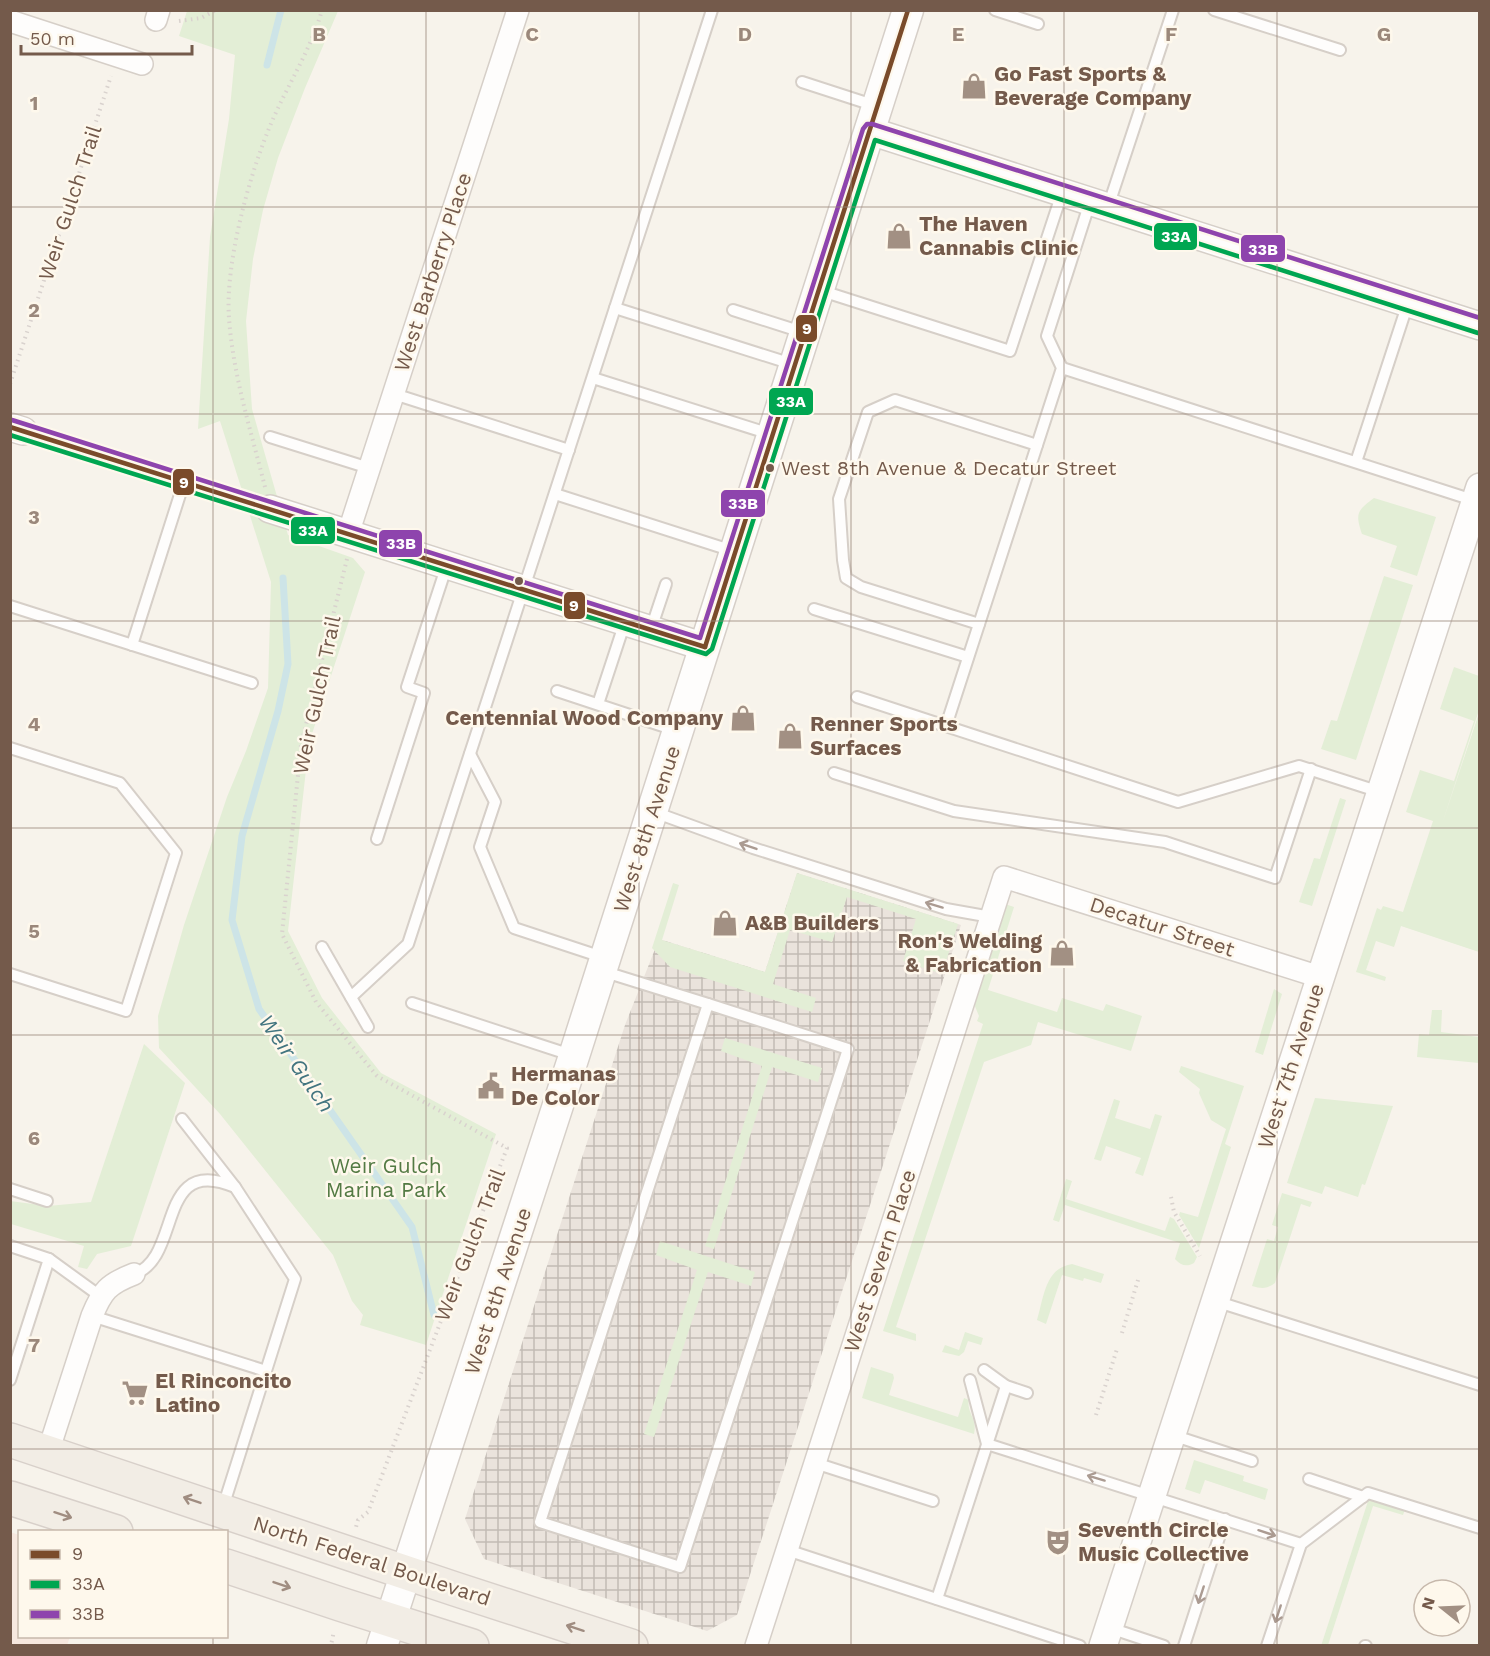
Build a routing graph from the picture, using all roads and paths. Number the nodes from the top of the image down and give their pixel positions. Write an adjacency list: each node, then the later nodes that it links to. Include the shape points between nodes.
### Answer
1 (216, 10): 10 (path, via 201,18)
2 (322, 10): 39 (path, via 264,142 249,187 230,278 229,316 235,362)
3 (518, 10): 29 (street, West Barberry Place)
4 (712, 10): 21 (lane)
5 (908, 10): 16 (main road, West 8th Avenue)
6 (995, 10): 11 (lane)
7 (1173, 10): 18 (lane)
8 (1215, 10): 12 (lane)
9 (10, 21): 13 (street)
10 (178, 21)
11 (1038, 24)
12 (1340, 50)
13 (117, 56): 14 (street); 28 (path, Weir Gulch Trail)
14 (142, 64)
15 (802, 82): 16 (lane)
16 (874, 119): 17 (street); 19 (main road, West 8th Avenue)
17 (1062, 193): 18 (street); 19 (lane, via 1010,351)
18 (1099, 205): 20 (street); 26 (lane, via 1047,336)
19 (819, 290): 24 (main road, West 8th Avenue)
20 (1408, 303): 23 (street); 34 (lane)
21 (615, 308): 25 (lane); 27 (lane)
22 (733, 310): 24 (lane)
23 (1479, 326)
24 (806, 333): 25 (main road, West 8th Avenue)
25 (795, 365): 30 (main road, West 8th Avenue)
26 (1062, 368): 32 (lane); 34 (lane)
27 (593, 378): 30 (lane); 33 (lane)
28 (10, 384)
29 (394, 394): 33 (lane); 35 (street, West Barberry Place)
30 (773, 435): 41 (main road, West 8th Avenue)
31 (270, 437): 35 (lane)
32 (1037, 445): 49 (lane); 49 (lane, via 894,400 868,412 839,499 846,578 861,587)
33 (569, 450): 37 (lane)
34 (1356, 462): 38 (lane)
35 (369, 468): 40 (street, West Barberry Place)
36 (184, 482): 51 (lane)
37 (555, 494): 41 (lane); 45 (lane)
38 (1478, 496): 64 (street, West 7th Avenue)
39 (270, 509): 40 (street)
40 (348, 534): 43 (street)
41 (736, 552): 52 (main road, West 8th Avenue)
42 (347, 562): 113 (path, Weir Gulch Trail, via 301,745 282,934 316,1002 377,1077 507,1148 368,1512)
43 (447, 565): 45 (street); 66 (lane, via 407,687 424,693)
44 (666, 584): 50 (lane)
45 (524, 590): 48 (street); 61 (lane)
46 (10, 606): 51 (lane)
47 (814, 609): 53 (lane)
48 (625, 621): 50 (street); 57 (lane)
49 (979, 624): 53 (lane)
50 (651, 630): 52 (street)
51 (132, 645): 54 (lane)
52 (705, 647): 59 (main road, West 8th Avenue)
53 (968, 657): 58 (lane)
54 (252, 683)
55 (557, 691): 57 (lane)
56 (857, 698): 58 (lane)
57 (598, 704): 59 (lane)
58 (946, 726): 62 (lane, via 1178,802 1299,766)
59 (679, 731): 65 (main road, West 8th Avenue)
60 (10, 748): 71 (lane, via 120,783 176,853 126,1011)
61 (470, 754): 70 (lane, via 495,802 480,847 514,928); 73 (lane, via 408,944)
62 (1311, 770): 63 (lane, via 1275,878 1165,842 954,811); 64 (lane)
63 (834, 773)
64 (1380, 792): 72 (street, West 7th Avenue)
65 (653, 812): 68 (lane, one-way to 65, via 946,909); 70 (main road, West 8th Avenue)
66 (377, 839)
67 (1004, 877): 68 (street, West Severn Place); 72 (street, Decatur Street)
68 (991, 917): 105 (street, West Severn Place)
69 (322, 947): 73 (lane)
70 (604, 964): 75 (lane); 77 (main road, West 8th Avenue)
71 (10, 974)
72 (1320, 977): 88 (street, West 7th Avenue)
73 (351, 997): 76 (lane)
74 (412, 1003): 77 (lane)
75 (708, 1004): 75 (lane, via 540,1522 680,1567 848,1049)
76 (368, 1027)
77 (574, 1056): 119 (main road, West 8th Avenue)
78 (182, 1119): 79 (lane)
79 (235, 1187): 86 (lane, via 215,1181 191,1185 180,1196 150,1265); 93 (lane, via 295,1279)
80 (10, 1189): 82 (lane)
81 (1171, 1197): 84 (path, via 1174,1212)
82 (47, 1201)
83 (10, 1246): 85 (lane)
84 (1200, 1256)
85 (49, 1259): 89 (lane); 94 (lane)
86 (134, 1274): 89 (street, via 114,1283)
87 (1138, 1280): 90 (path)
88 (1215, 1301): 96 (lane); 100 (street, West 7th Avenue)
89 (96, 1306): 93 (lane); 103 (street)
90 (1122, 1333)
91 (1117, 1349): 99 (path)
92 (984, 1370): 97 (lane)
93 (266, 1371): 111 (lane)
94 (10, 1380)
95 (969, 1380): 102 (lane)
96 (1479, 1385)
97 (1006, 1386): 98 (lane); 102 (lane)
98 (1028, 1393)
99 (1096, 1415)
100 (1172, 1435): 104 (lane); 107 (street, West 7th Avenue)
101 (10, 1440): 103 (main road, North Federal Boulevard)
102 (987, 1444): 107 (lane, one-way to 102); 120 (lane)
103 (48, 1452): 111 (main road, North Federal Boulevard, one-way to 103)
104 (1252, 1461)
105 (815, 1463): 110 (lane); 117 (street, West Severn Place)
106 (1309, 1479): 108 (lane)
107 (1152, 1495): 112 (lane); 123 (street, West 7th Avenue)
108 (1363, 1497): 114 (lane, via 1368,1493); 116 (lane)
109 (10, 1498): 115 (main road, one-way to 115)
110 (933, 1501)
111 (222, 1510): 119 (main road, North Federal Boulevard)
112 (1225, 1519): 116 (lane, one-way to 116); 130 (lane, one-way to 130)
113 (358, 1520)
114 (1479, 1528)
115 (110, 1530)
116 (1301, 1544): 131 (lane, one-way to 131)
117 (787, 1550): 120 (lane); 127 (street, West Severn Place)
118 (228, 1567): 122 (main road, one-way to 122)
119 (406, 1572): 122 (main road, West 8th Avenue); 126 (main road, North Federal Boulevard, one-way to 119)
120 (937, 1599): 128 (lane)
121 (334, 1630): 124 (path)
122 (387, 1633): 125 (main road)
123 (1106, 1637): 129 (lane)
124 (334, 1646)
125 (472, 1646)
126 (631, 1646)
127 (756, 1646)
128 (1080, 1646)
129 (1164, 1646)
130 (1184, 1646)
131 (1267, 1646)

